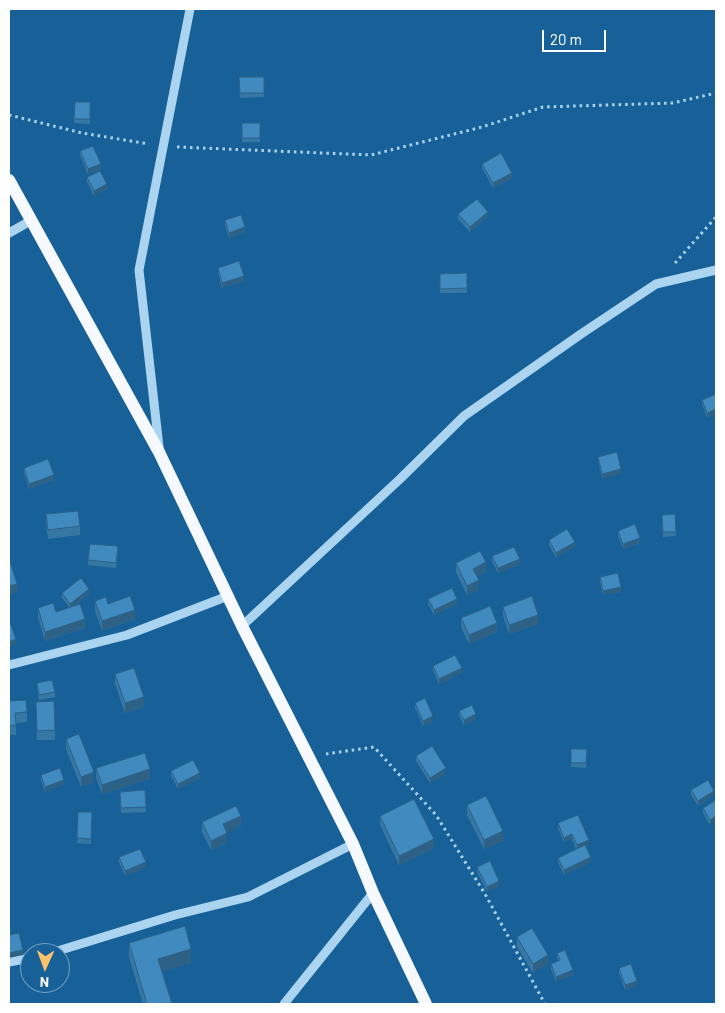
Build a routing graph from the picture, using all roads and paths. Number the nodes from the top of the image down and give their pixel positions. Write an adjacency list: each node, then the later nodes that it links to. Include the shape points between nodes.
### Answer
1 (190, 9): 4 (street)
2 (716, 93): 4 (path, via 673,103 543,108 371,155)
3 (9, 114): 4 (path, via 82,133)
4 (163, 146): 12 (street, via 139,270)
5 (9, 180): 6 (main road)
6 (14, 198): 8 (main road)
7 (716, 217): 11 (path)
8 (32, 220): 9 (street); 12 (main road)
9 (9, 233)
10 (716, 270): 11 (street)
11 (656, 284): 14 (street, via 464,416)
12 (159, 452): 13 (main road)
13 (228, 596): 14 (main road); 15 (street, via 127,634)
14 (242, 626): 16 (main road)
15 (9, 665)
16 (309, 757): 17 (main road); 22 (path, via 374,747 436,815 486,894)
17 (353, 844): 18 (main road); 19 (street, via 248,896)
18 (373, 893): 20 (street); 21 (main road)
19 (70, 947)
20 (284, 1004)
21 (426, 1004)
22 (546, 1004)

